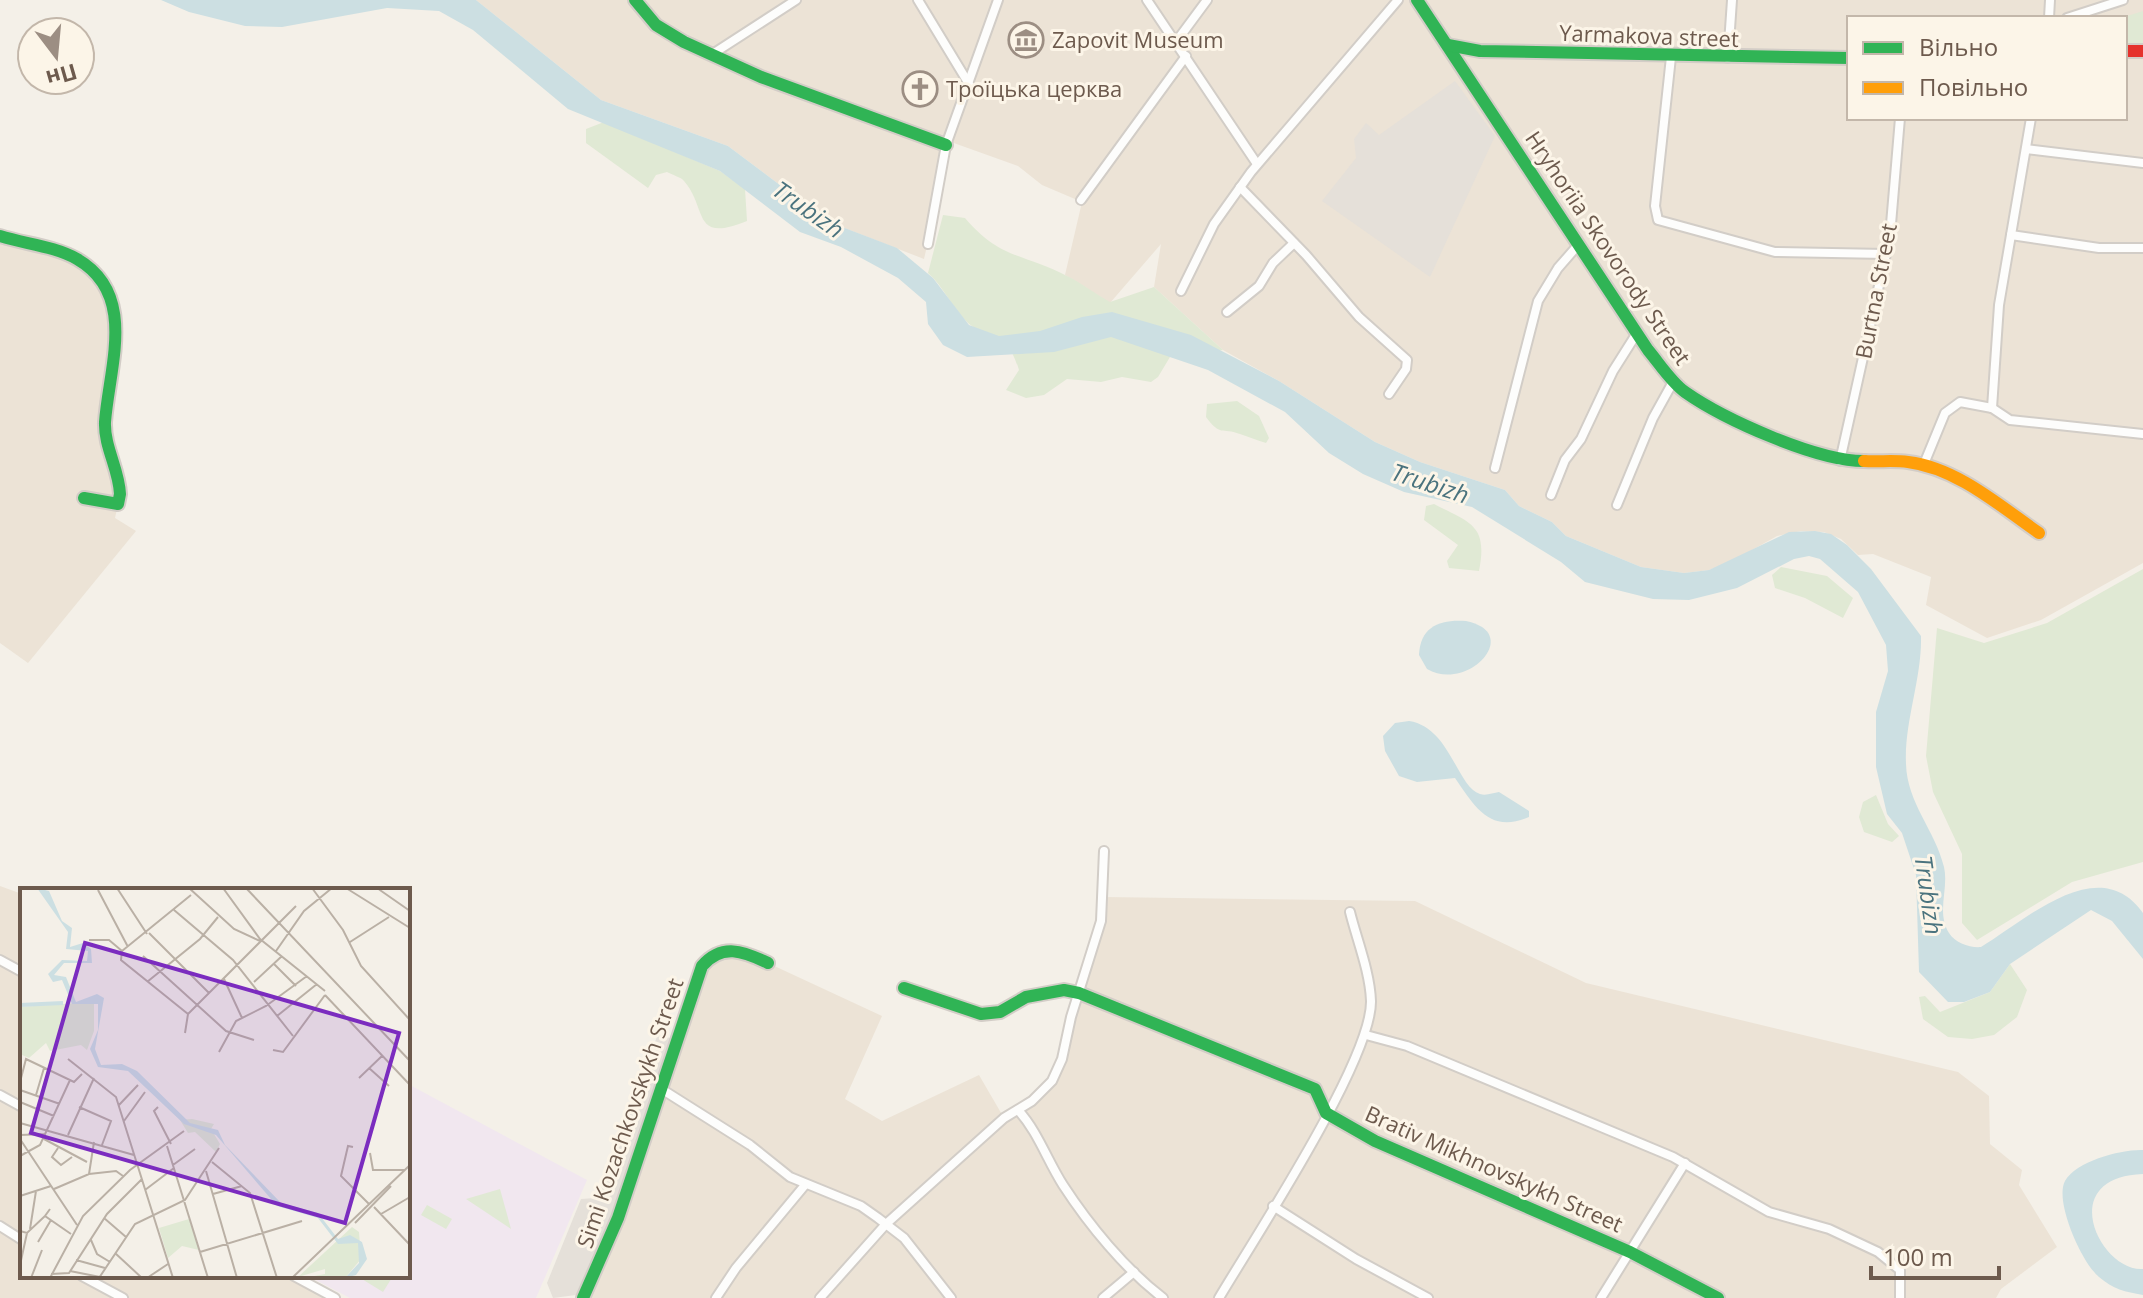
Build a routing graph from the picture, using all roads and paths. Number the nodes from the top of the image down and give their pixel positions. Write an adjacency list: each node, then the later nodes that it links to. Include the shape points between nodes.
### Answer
1 (635, 0): 14 (street, via 661,30)
2 (796, 0): 14 (street)
3 (918, 0): 19 (street)
4 (998, 0): 19 (street)
5 (1147, 0): 12 (street)
6 (1207, 0): 12 (street)
7 (1398, 0): 25 (street)
8 (1417, 0): 13 (street, Hryhoriia Skovorody Street)
9 (1732, 0): 18 (street)
10 (2123, 0): 11 (street)
11 (2073, 16)
12 (1176, 42): 15 (street)
13 (1448, 45): 16 (street, Yarmakova street, via 1480,51); 32 (street, Hryhoriia Skovorody Street)
14 (711, 55): 22 (street)
15 (1186, 56): 25 (street); 27 (street)
16 (1671, 57): 18 (street, Yarmakova street); 34 (street, via 1655,206 1658,220 1775,252)
17 (1847, 58): 18 (street, Yarmakova street)
18 (1727, 59)
19 (969, 84): 22 (street)
20 (1900, 120): 34 (street, Burtna Street)
21 (2031, 120): 23 (street)
22 (946, 145): 31 (street)
23 (2026, 149): 24 (street); 28 (street)
24 (2143, 163)
25 (1257, 164): 26 (street)
26 (1240, 187): 30 (street); 35 (street, via 1205,240)
27 (1081, 200)
28 (2011, 235): 33 (street, via 2099,248); 40 (street, via 1995,336)
29 (0, 236): 46 (street, via 78,259 111,297 115,332 104,426 120,494 118,504)
30 (1294, 243): 36 (street, via 1259,286); 39 (street, via 1359,317 1407,360)
31 (928, 244)
32 (1579, 244): 37 (street, Hryhoriia Skovorody Street); 44 (street, via 1540,296)
33 (2143, 248)
34 (1886, 254): 42 (street, Burtna Street)
35 (1181, 291)
36 (1227, 312)
37 (1637, 333): 38 (street, Hryhoriia Skovorody Street); 45 (street, via 1565,460)
38 (1673, 382): 42 (street, Hryhoriia Skovorody Street, via 1722,415); 47 (street)
39 (1389, 394)
40 (1992, 408): 41 (street, via 2010,420); 43 (street, via 1965,402 1950,407)
41 (2143, 434)
42 (1840, 461): 43 (street, Hryhoriia Skovorody Street)
43 (1924, 464): 48 (street, Hryhoriia Skovorody Street, via 1967,484)
44 (1495, 468)
45 (1551, 495)
46 (84, 498)
47 (1617, 505)
48 (2039, 533)
49 (1104, 851): 55 (street, via 1101,921)
50 (1350, 912): 56 (street, via 1371,1000)
51 (0, 960): 53 (street)
52 (768, 963): 57 (street, Simi Kozachkovskykh Street, via 728,949 705,961)
53 (20, 971)
54 (904, 988): 55 (street, Brativ Mikhnovskykh Street, via 981,1014 1000,1012 1026,997 1064,990)
55 (1079, 993): 60 (street, via 1056,1075); 61 (street, Brativ Mikhnovskykh Street, via 1315,1089)
56 (1366, 1035): 61 (street); 62 (street, via 1556,1106)
57 (663, 1090): 63 (street); 74 (street, Simi Kozachkovskykh Street, via 614,1229)
58 (0, 1095): 59 (street)
59 (20, 1106)
60 (1018, 1110): 65 (street); 69 (street, via 1066,1189)
61 (1326, 1113): 64 (street); 68 (street, Brativ Mikhnovskykh Street, via 1375,1141)
62 (1685, 1163): 68 (street); 84 (street, via 1769,1212 1829,1229 1888,1257 1900,1270)
63 (805, 1185): 65 (street, via 861,1206); 75 (street)
64 (1273, 1206): 80 (street); 81 (street)
65 (886, 1224): 76 (street); 77 (street, via 904,1238)
66 (0, 1226): 67 (street)
67 (20, 1239)
68 (1630, 1252): 82 (street); 83 (street, Brativ Mikhnovskykh Street)
69 (1134, 1272): 78 (street); 79 (street)
70 (86, 1278): 72 (street)
71 (298, 1278): 73 (street)
72 (123, 1298)
73 (335, 1298)
74 (583, 1298)
75 (716, 1298)
76 (820, 1298)
77 (951, 1298)
78 (1103, 1298)
79 (1163, 1298)
80 (1219, 1298)
81 (1428, 1298)
82 (1601, 1298)
83 (1718, 1298)
84 (1900, 1298)

